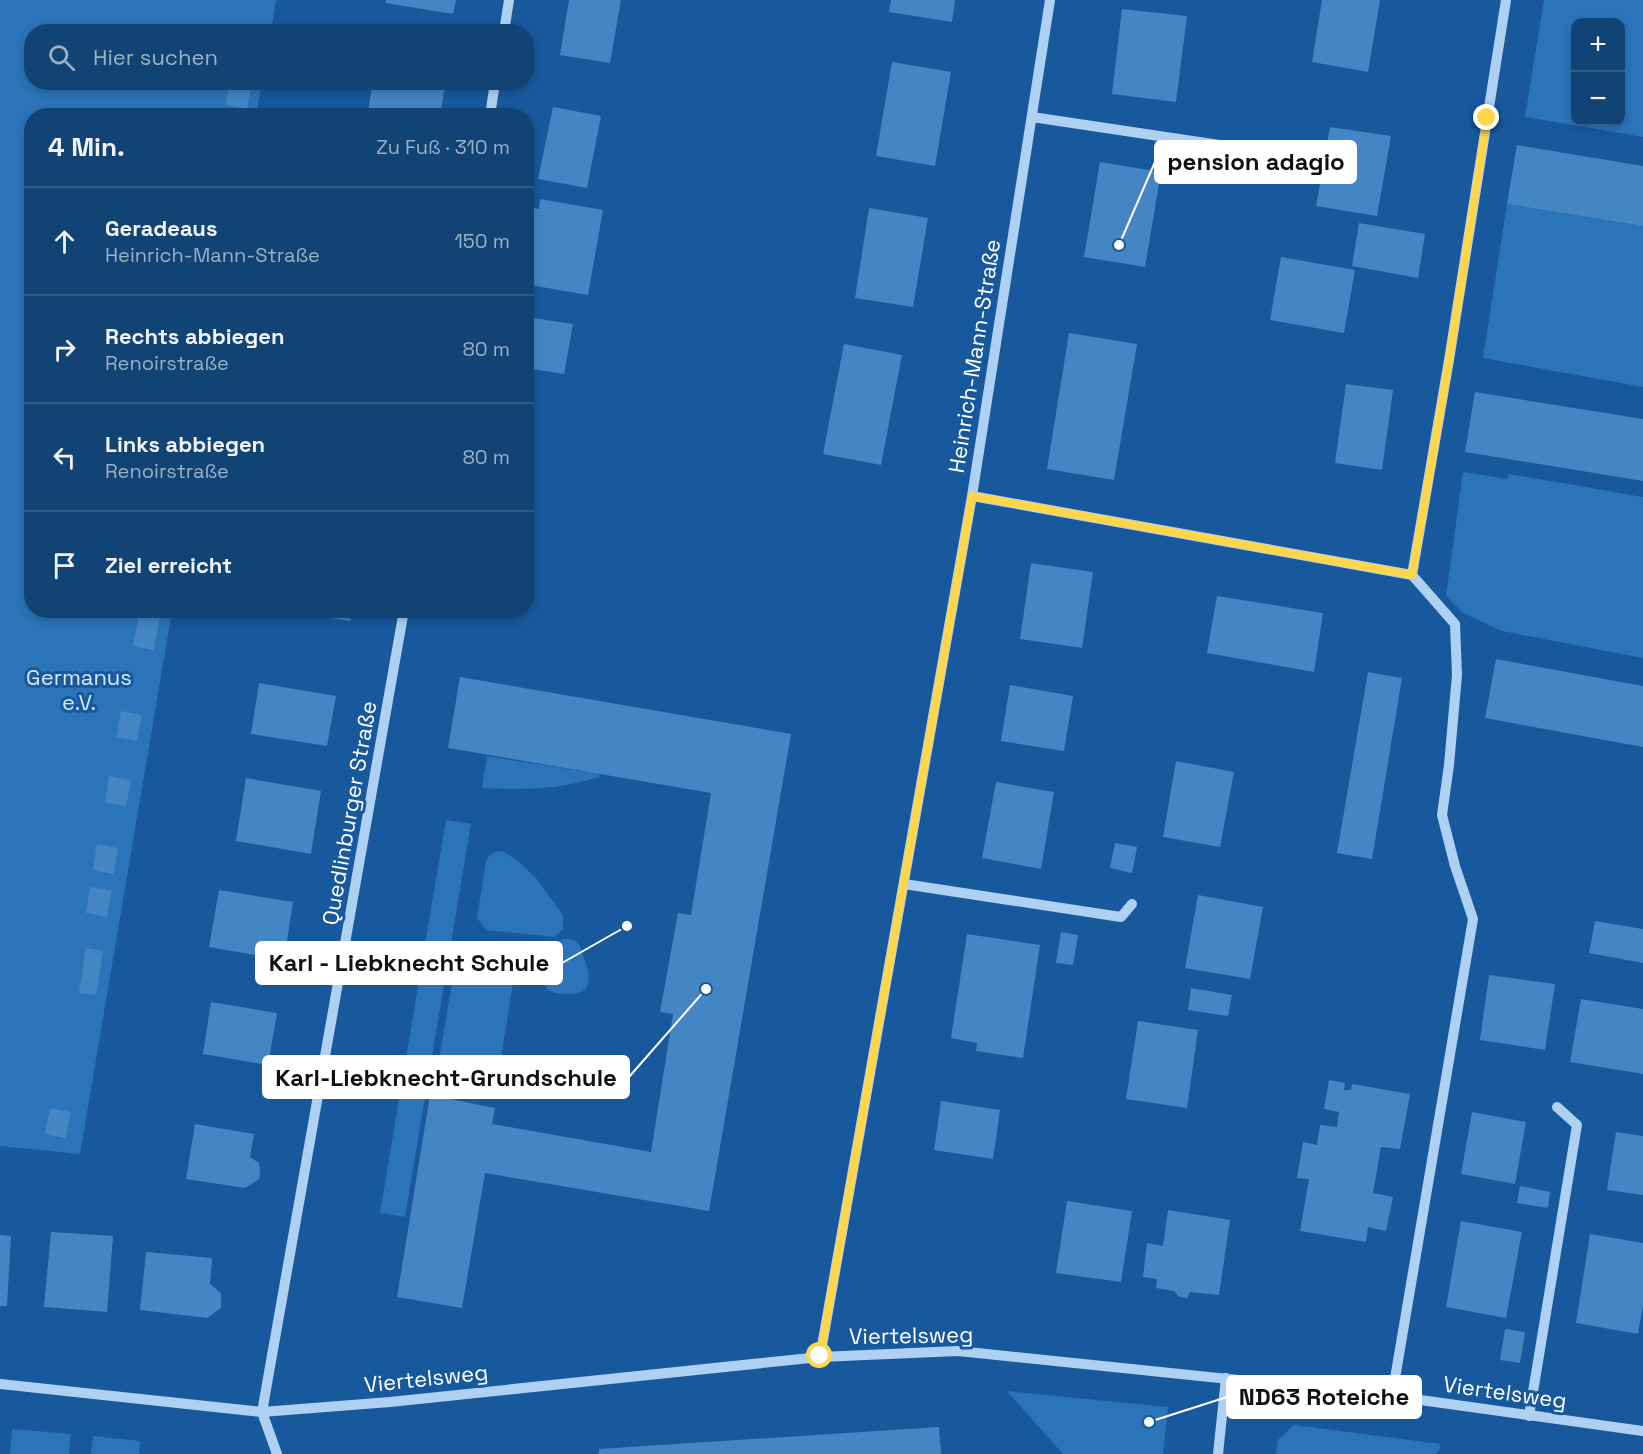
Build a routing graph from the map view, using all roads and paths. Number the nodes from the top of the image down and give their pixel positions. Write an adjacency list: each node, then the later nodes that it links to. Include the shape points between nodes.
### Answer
1 (509, 0): 4 (street)
2 (1050, 0): 7 (street, Heinrich-Mann-Straße)
3 (1506, 0): 10 (street)
4 (505, 24)
5 (494, 90): 6 (street)
6 (491, 108)
7 (1032, 117): 8 (street); 9 (street, Heinrich-Mann-Straße)
8 (1266, 152)
9 (972, 496): 10 (street); 12 (street, Heinrich-Mann-Straße)
10 (1412, 575): 18 (street, via 1455,624 1456,675 1442,815 1473,919)
11 (403, 618): 19 (street, Quedlinburger Straße)
12 (904, 884): 13 (street, via 1121,917); 15 (street, Heinrich-Mann-Straße)
13 (1132, 904)
14 (1557, 1107): 20 (street, via 1577,1125)
15 (820, 1356): 16 (street, Viertelsweg, via 958,1351); 19 (street, Viertelsweg)
16 (1226, 1378): 18 (street, Viertelsweg); 23 (street)
17 (0, 1384): 19 (street, Viertelsweg)
18 (1392, 1396): 20 (street, Viertelsweg)
19 (262, 1412): 22 (street)
20 (1529, 1416): 21 (street, Viertelsweg)
21 (1643, 1431)
22 (277, 1454)
23 (1218, 1454)

